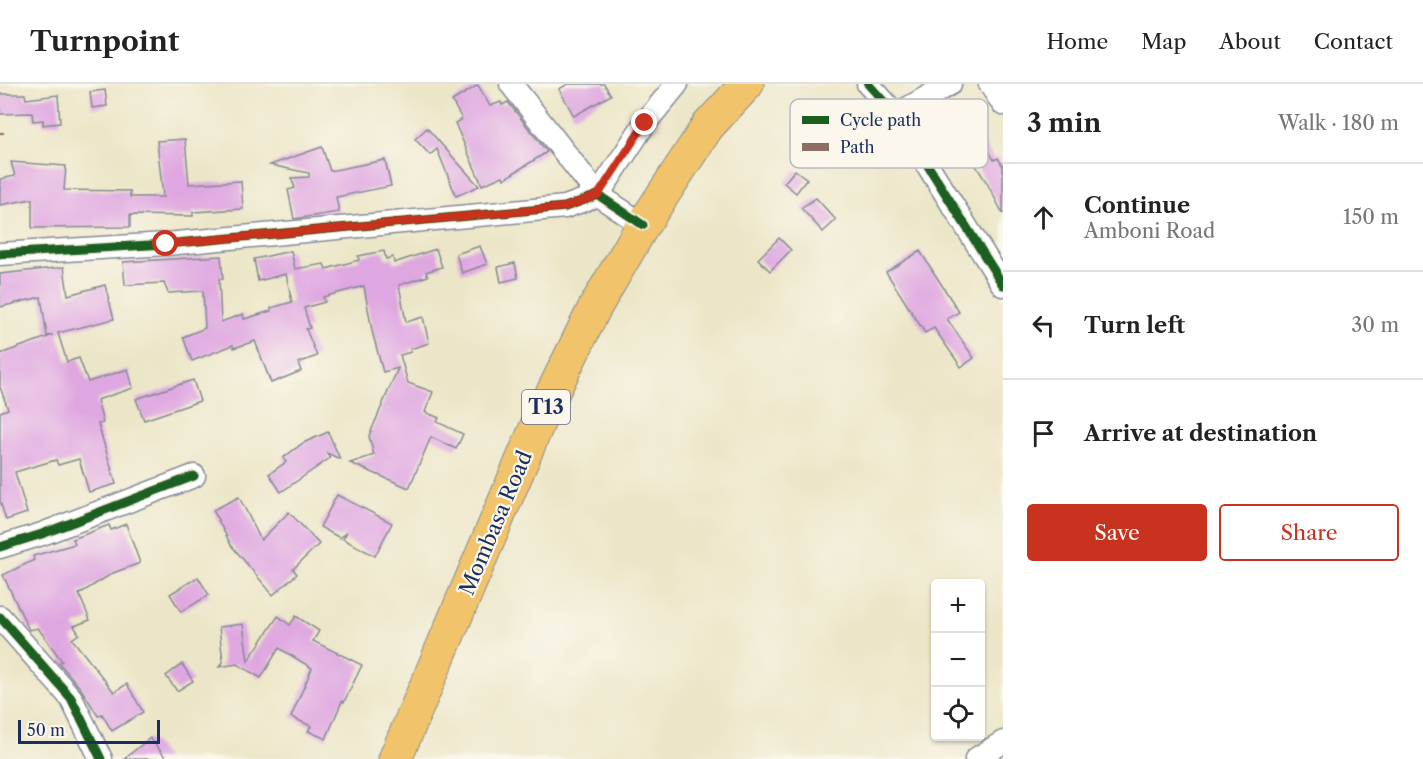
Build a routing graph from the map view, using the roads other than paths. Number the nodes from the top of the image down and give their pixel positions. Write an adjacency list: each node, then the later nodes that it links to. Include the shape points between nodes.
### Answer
1 (511, 84): 11 (street)
2 (677, 84): 11 (street, via 645,123)
3 (747, 84): 12 (highway, Mombasa Road / T13, via 708,126)
4 (868, 84): 7 (street)
5 (951, 84): 8 (street)
6 (990, 84): 9 (street)
7 (882, 99)
8 (924, 99)
9 (1003, 104)
10 (929, 168): 14 (street)
11 (598, 195): 12 (street); 13 (street, via 565,207 166,244)
12 (643, 225): 20 (highway, Mombasa Road / T13, via 594,309 541,416)
13 (0, 254)
14 (1003, 285)
15 (194, 476): 16 (street)
16 (0, 547)
17 (0, 617): 19 (street, via 71,698)
18 (1003, 742): 21 (street)
19 (101, 759)
20 (395, 759)
21 (976, 759)

